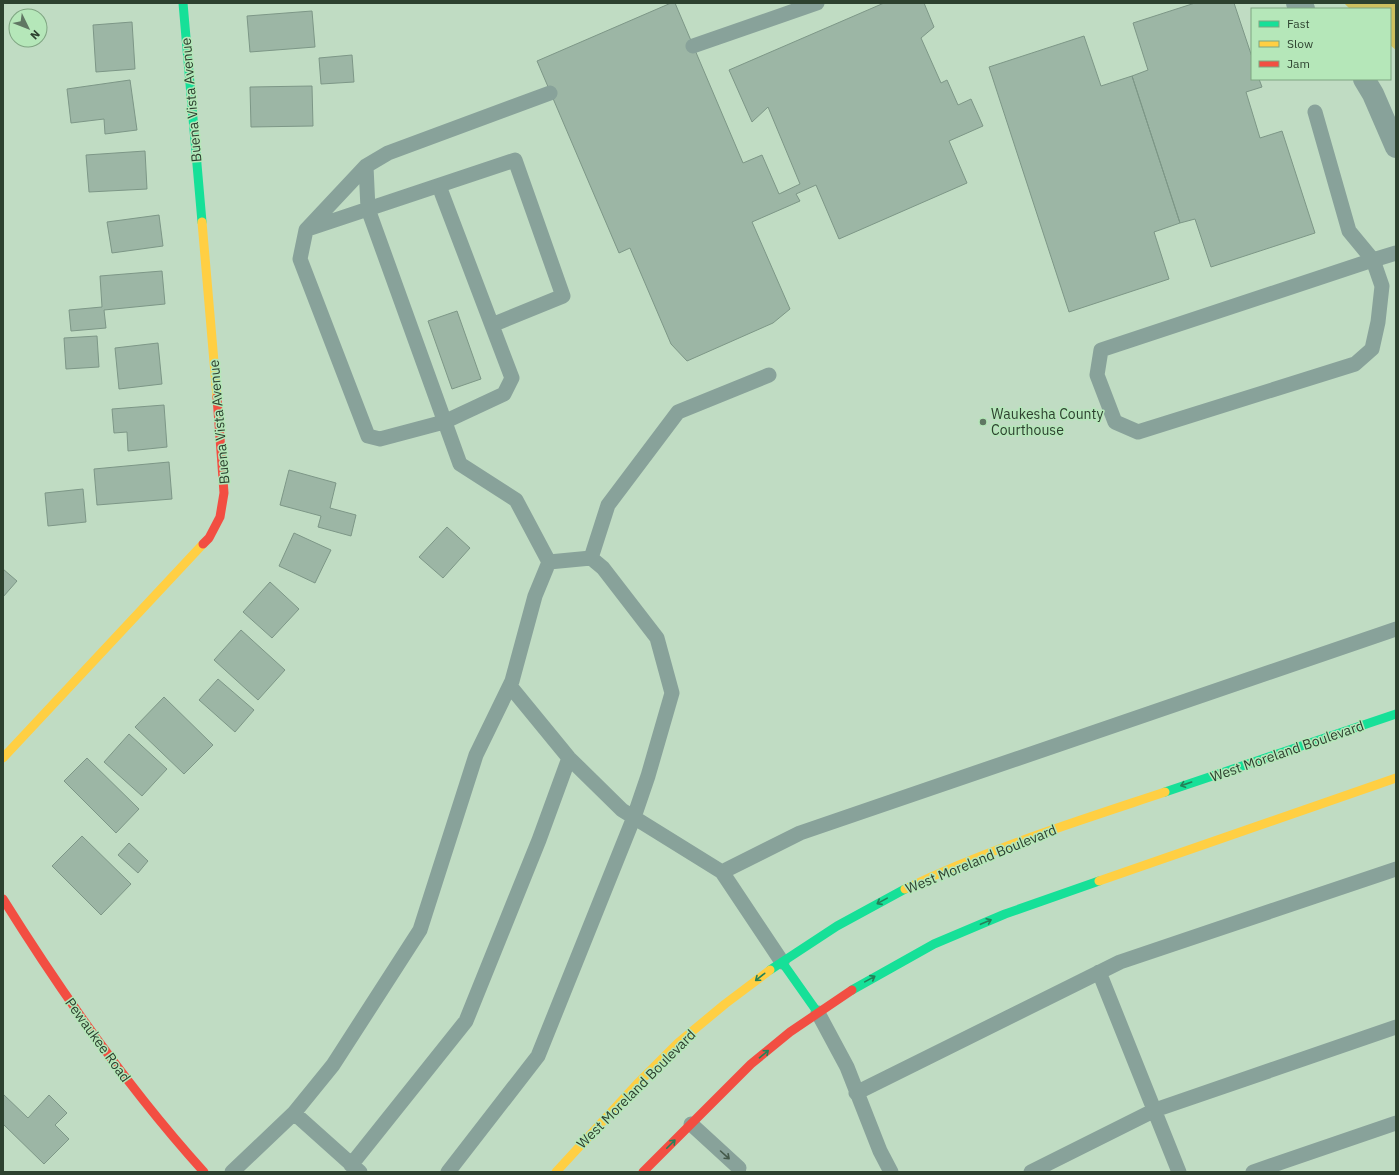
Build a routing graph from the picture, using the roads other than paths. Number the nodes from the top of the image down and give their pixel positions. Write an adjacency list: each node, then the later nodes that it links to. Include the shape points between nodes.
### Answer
1 (183, 3): 22 (street, Buena Vista Avenue, via 224,480 220,517 210,538)
2 (817, 3): 3 (lane)
3 (693, 46)
4 (1365, 80): 7 (street)
5 (550, 92): 8 (lane, via 388,153)
6 (1315, 112): 13 (lane, via 1349,231)
7 (1396, 147)
8 (366, 166): 10 (lane); 11 (lane)
9 (439, 186): 10 (lane); 14 (lane); 14 (lane, via 515,160 563,296)
10 (368, 209): 11 (lane); 16 (lane)
11 (306, 230): 16 (lane, via 300,259 368,436 380,439)
12 (1396, 253): 13 (lane)
13 (1372, 260): 13 (lane, via 1382,286 1378,322 1372,349 1355,364 1138,432 1116,422 1097,375 1101,350)
14 (492, 325): 16 (lane, via 512,378 504,394)
15 (769, 375): 17 (lane, via 678,412 608,505)
16 (444, 422): 18 (lane, via 460,464 516,500)
17 (591, 558): 18 (lane); 25 (lane, via 603,568 657,638 672,692)
18 (549, 562): 20 (lane, via 535,596)
19 (1396, 629): 27 (lane, via 800,833)
20 (510, 686): 23 (lane); 35 (lane, via 476,755 420,930 333,1065)
21 (1396, 714): 29 (street, West Moreland Boulevard, one-way to 29, via 1063,826 948,870 905,889 837,926)
22 (3, 758)
23 (570, 758): 25 (lane, via 622,810); 38 (lane, via 466,1021)
24 (1396, 778): 31 (street, one-way to 24, via 855,988 934,944 1005,914)
25 (634, 817): 27 (lane); 42 (lane, via 538,1056)
26 (1396, 869): 30 (lane, via 1120,962)
27 (722, 872): 29 (lane)
28 (3, 899): 40 (street, Pewaukee Road, via 90,1032 153,1113)
29 (782, 962): 31 (street); 43 (street, West Moreland Boulevard, one-way to 43, via 678,1043)
30 (1099, 972): 33 (lane); 34 (lane)
31 (818, 1013): 33 (lane, via 847,1067); 37 (street, one-way to 31, via 751,1064)
32 (1396, 1027): 34 (lane)
33 (856, 1093): 45 (lane)
34 (1155, 1110): 46 (lane); 47 (lane)
35 (294, 1113): 38 (lane); 41 (lane)
36 (1396, 1123): 48 (lane)
37 (691, 1124): 39 (lane, one-way to 39); 44 (street, one-way to 37)
38 (356, 1168)
39 (739, 1168)
40 (204, 1172)
41 (232, 1172)
42 (448, 1172)
43 (556, 1172)
44 (643, 1172)
45 (891, 1172)
46 (1031, 1172)
47 (1180, 1172)
48 (1253, 1172)

